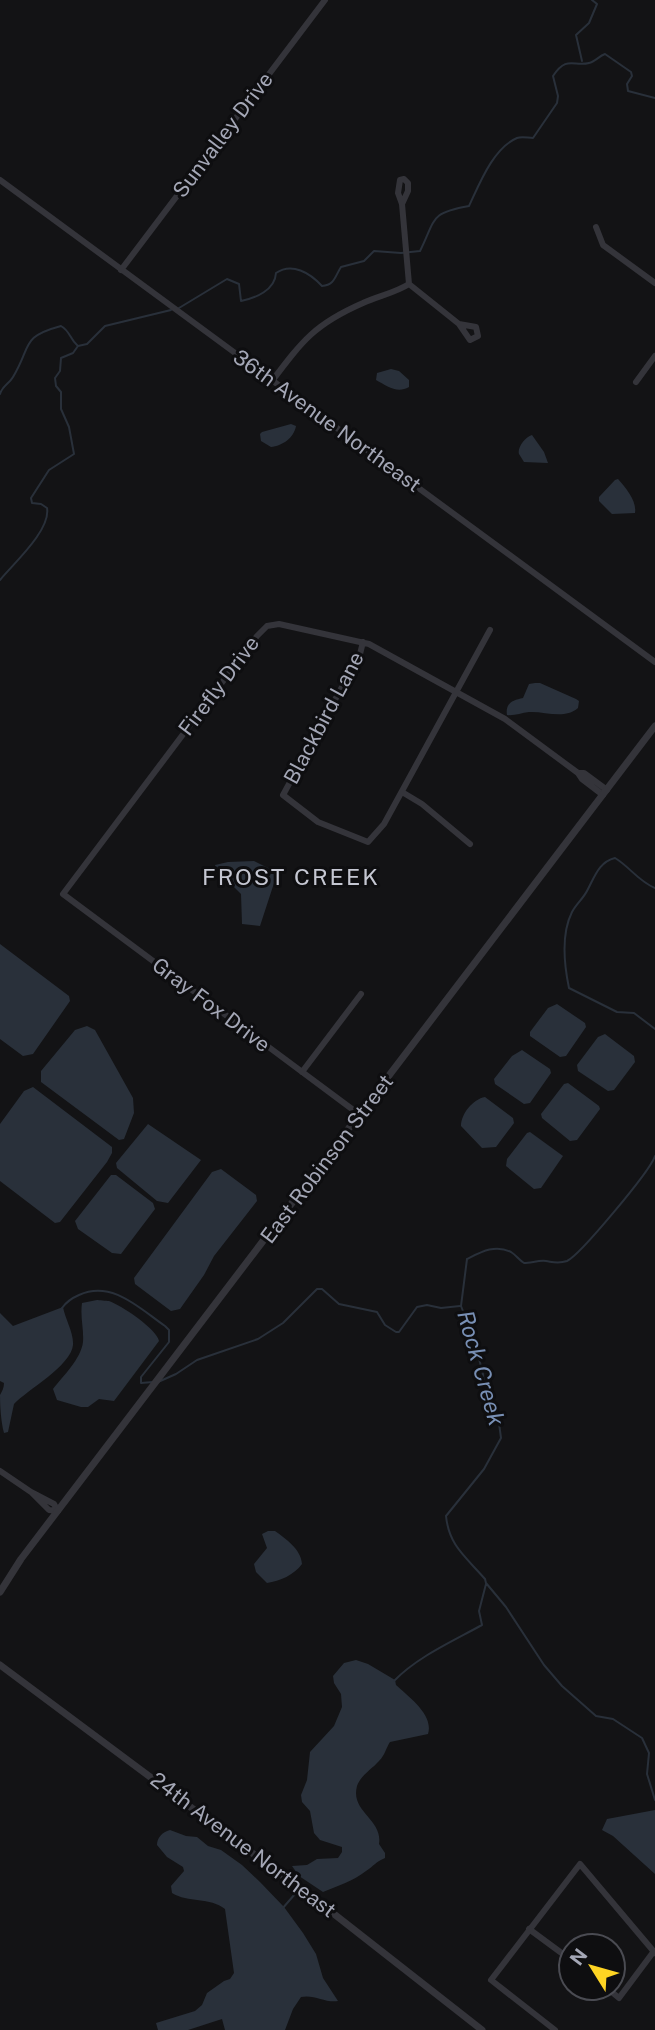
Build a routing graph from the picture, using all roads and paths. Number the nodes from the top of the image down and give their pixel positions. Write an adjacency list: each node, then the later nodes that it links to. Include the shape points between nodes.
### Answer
1 (325, 0): 5 (street, Sunvalley Drive)
2 (0, 180): 5 (street, 36th Avenue Northeast)
3 (402, 204): 7 (street)
4 (596, 227): 6 (street, via 603,245)
5 (121, 270): 10 (street, 36th Avenue Northeast)
6 (655, 283)
7 (409, 284): 8 (street); 10 (street, via 313,330)
8 (459, 324)
9 (655, 356): 11 (street)
10 (272, 381): 14 (street, 36th Avenue Northeast)
11 (636, 382)
12 (490, 631): 15 (street)
13 (363, 642): 15 (street, Firefly Drive); 17 (street, Blackbird Lane, via 284,794 318,822 368,842); 20 (street, Firefly Drive, via 273,623 262,630)
14 (655, 663)
15 (457, 692): 17 (street); 18 (street, Firefly Drive, via 511,723)
16 (655, 726): 18 (street, East Robinson Street)
17 (402, 792): 19 (street)
18 (605, 792): 23 (street, East Robinson Street)
19 (470, 844)
20 (63, 894): 22 (street, Gray Fox Drive)
21 (361, 993): 22 (street)
22 (302, 1072): 23 (street, Gray Fox Drive)
23 (360, 1115): 25 (street, East Robinson Street)
24 (0, 1471): 25 (street)
25 (58, 1511): 26 (street, East Robinson Street)
26 (0, 1592)
27 (0, 1665): 32 (street, 24th Avenue Northeast)
28 (530, 1929): 29 (street); 30 (street, via 580,1864); 33 (street, via 491,1980)
29 (557, 1949)
30 (654, 1952): 31 (street)
31 (627, 1987)
32 (482, 2030)
33 (555, 2030)

